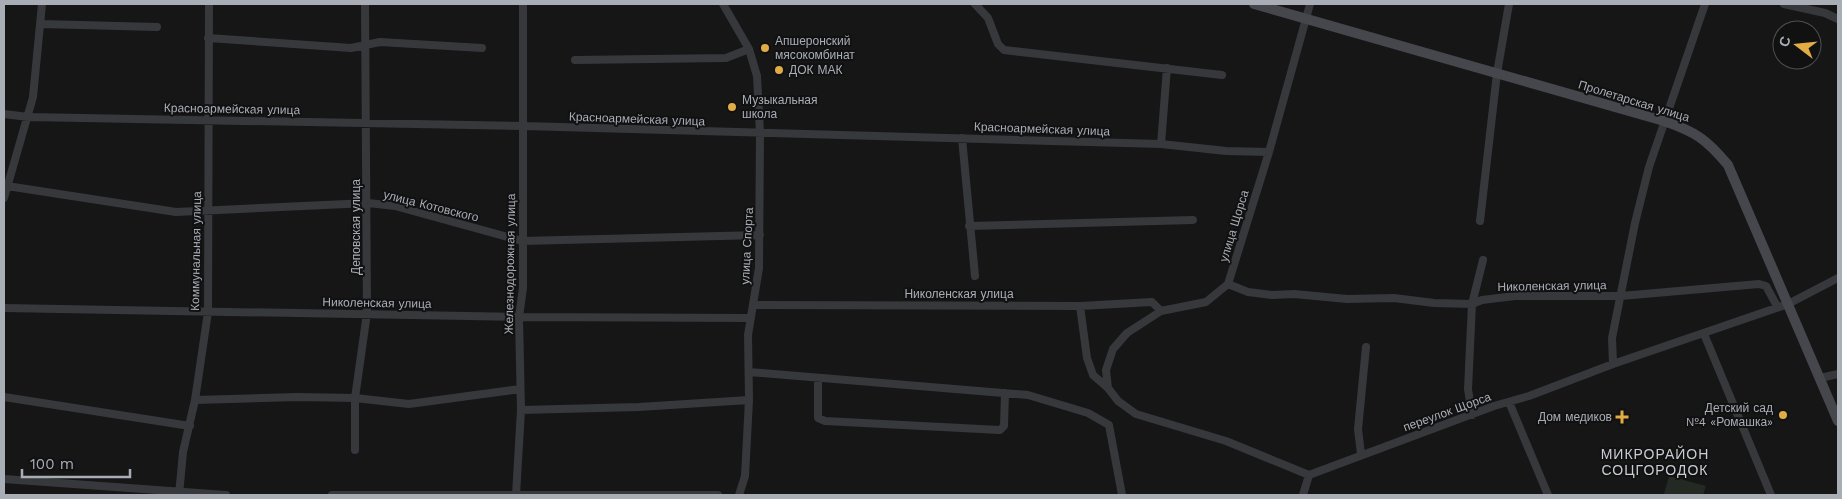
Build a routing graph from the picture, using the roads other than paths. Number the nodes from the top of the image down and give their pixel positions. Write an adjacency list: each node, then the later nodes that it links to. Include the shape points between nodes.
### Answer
1 (42, 4): 14 (street)
2 (209, 4): 16 (street, Коммунальная улица)
3 (365, 4): 17 (street, Деповская улица)
4 (523, 4): 29 (street, Железнодорожная улица)
5 (723, 4): 19 (street, улица Спорта)
6 (975, 4): 21 (street, via 988,18 998,44 1004,50)
7 (1254, 4): 12 (street, Пролетарская улица)
8 (1310, 4): 12 (street, улица Щорса)
9 (1509, 4): 22 (street)
10 (1705, 4): 27 (street)
11 (1784, 4): 13 (street)
12 (1306, 19): 22 (street, Пролетарская улица); 33 (street, улица Щорса)
13 (1838, 19)
14 (41, 24): 15 (street); 25 (street)
15 (157, 27)
16 (208, 38): 17 (street, via 351,48); 26 (street, Коммунальная улица)
17 (365, 45): 18 (street, via 380,42); 28 (street, Деповская улица)
18 (482, 48)
19 (749, 49): 20 (street, via 726,58); 30 (street, улица Спорта, via 757,76)
20 (575, 60)
21 (1167, 68): 23 (street); 32 (street)
22 (1498, 73): 27 (street, Пролетарская улица); 39 (street)
23 (1222, 75)
24 (4, 114): 25 (street, Красноармейская улица)
25 (28, 117): 26 (street, Красноармейская улица); 34 (street)
26 (209, 120): 28 (street, Красноармейская улица); 37 (street, Коммунальная улица)
27 (1664, 121): 47 (street, via 1635,223); 49 (street, Пролетарская улица, via 1696,134 1710,144 1728,165)
28 (366, 124): 29 (street, Красноармейская улица); 36 (street, Деповская улица)
29 (524, 126): 30 (street, Красноармейская улица); 42 (street, Железнодорожная улица)
30 (760, 133): 31 (street, Красноармейская улица); 41 (street, улица Спорта)
31 (962, 138): 32 (street, Красноармейская улица); 40 (street)
32 (1161, 144): 33 (street, Красноармейская улица)
33 (1269, 152): 46 (street, улица Щорса)
34 (7, 186): 35 (street); 37 (street, улица Котовского, via 176,212)
35 (4, 198)
36 (368, 203): 37 (street, улица Котовского); 42 (street, улица Котовского, via 394,206); 56 (street, Деповская улица)
37 (208, 212): 55 (street, Коммунальная улица)
38 (1193, 220): 40 (street)
39 (1480, 221)
40 (970, 226): 44 (street)
41 (760, 234): 42 (street, улица Котовского); 50 (street, улица Спорта)
42 (522, 241): 57 (street, Железнодорожная улица, via 523,288)
43 (1483, 260): 48 (street)
44 (975, 276)
45 (1838, 278): 49 (street)
46 (1228, 284): 48 (street, Николенская улица, via 1248,292 1272,295); 54 (street, via 1206,302)
47 (1621, 296): 48 (street, Николенская улица, via 1515,296); 52 (street, Николенская улица, via 1759,284 1766,286); 61 (street, via 1612,338)
48 (1472, 304): 75 (street, via 1468,389)
49 (1788, 304): 52 (street, переулок Щорса); 64 (street, Пролетарская улица)
50 (753, 305): 51 (street, Николенская улица); 58 (street, улица Спорта)
51 (1080, 306): 54 (street, Николенская улица, via 1152,302); 66 (street, via 1093,375)
52 (1777, 306): 59 (street, переулок Щорса)
53 (4, 308): 55 (street, Николенская улица)
54 (1160, 310): 66 (street, via 1127,333 1113,349 1106,370)
55 (208, 312): 56 (street, Николенская улица); 71 (street, Коммунальная улица)
56 (367, 314): 57 (street, Николенская улица); 70 (street, Деповская улица)
57 (519, 317): 58 (street, Николенская улица); 67 (street, Железнодорожная улица)
58 (750, 318): 62 (street, улица Спорта)
59 (1704, 334): 61 (street, переулок Щорса); 91 (street)
60 (1366, 347): 79 (street, via 1358,429)
61 (1613, 364): 73 (street, переулок Щорса)
62 (749, 372): 65 (street); 72 (street, улица Спорта)
63 (1838, 374): 64 (street)
64 (1820, 378): 76 (street, Пролетарская улица)
65 (818, 379): 68 (street); 68 (street, via 818,418 825,420 1000,430 1004,426)
66 (1108, 388): 80 (street, via 1118,401 1136,414 1226,441)
67 (520, 389): 70 (street, via 408,404); 74 (street, Железнодорожная улица)
68 (1005, 393): 88 (street, via 1028,395 1088,413 1109,425)
69 (4, 397): 77 (street)
70 (355, 398): 71 (street); 78 (street, Деповская улица)
71 (195, 400): 77 (street, Коммунальная улица)
72 (749, 400): 74 (street); 87 (street, улица Спорта, via 745,476)
73 (1509, 402): 75 (street, переулок Щорса); 90 (street)
74 (521, 410): 85 (street, Железнодорожная улица)
75 (1472, 415): 79 (street, переулок Щорса)
76 (1838, 421)
77 (190, 426): 82 (street, Коммунальная улица)
78 (355, 450)
79 (1361, 454): 80 (street, переулок Щорса)
80 (1309, 475): 89 (street)
81 (4, 479): 82 (street)
82 (179, 494): 83 (street)
83 (226, 495)
84 (332, 495): 85 (street)
85 (516, 495): 86 (street)
86 (718, 495)
87 (739, 495)
88 (1122, 495)
89 (1303, 495)
90 (1548, 495)
91 (1771, 495)

